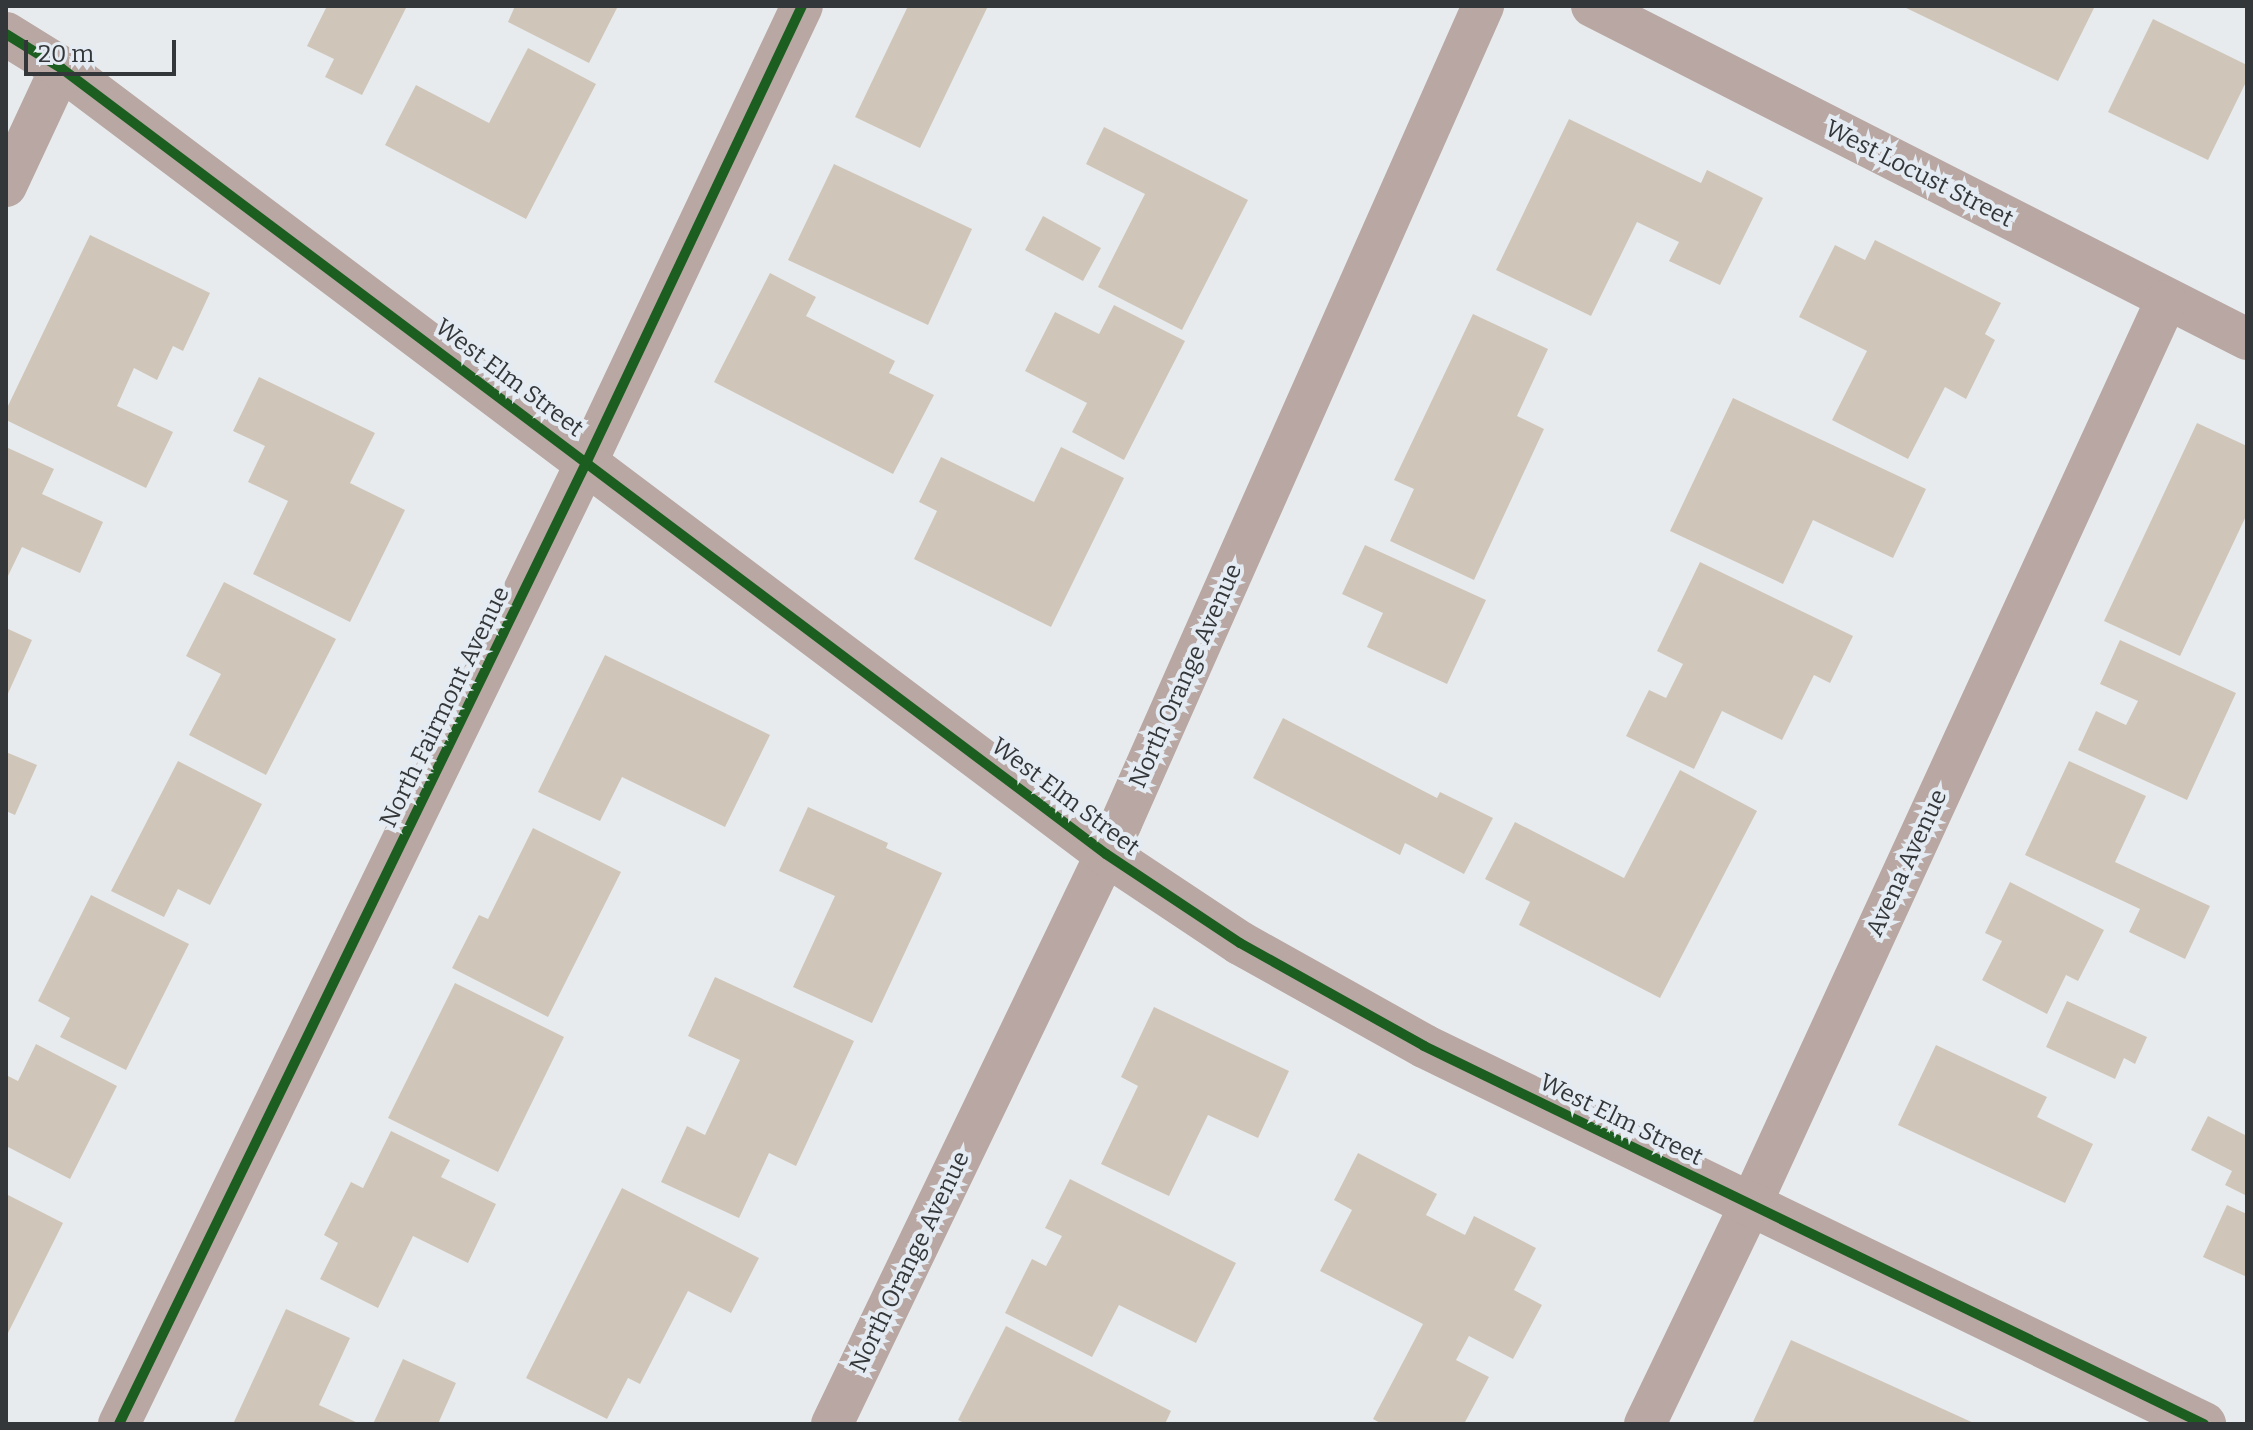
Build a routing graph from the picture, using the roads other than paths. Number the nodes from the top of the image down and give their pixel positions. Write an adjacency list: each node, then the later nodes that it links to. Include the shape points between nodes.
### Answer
1 (802, 6): 9 (street, North Fairmont Avenue)
2 (1483, 6): 10 (street, North Orange Avenue)
3 (1592, 6): 7 (street, West Locust Street)
4 (6, 34): 5 (street, West Elm Street)
5 (61, 68): 6 (street); 9 (street, West Elm Street)
6 (6, 186)
7 (2166, 301): 8 (street, West Locust Street); 11 (street, Avena Avenue)
8 (2247, 339)
9 (587, 461): 10 (street, West Elm Street); 12 (street, North Fairmont Avenue)
10 (1106, 854): 11 (street, West Elm Street, via 1240,943 1424,1046); 13 (street, North Orange Avenue)
11 (1750, 1206): 14 (street, Avena Avenue); 15 (street, West Elm Street)
12 (119, 1424)
13 (832, 1424)
14 (1645, 1424)
15 (2204, 1424)

